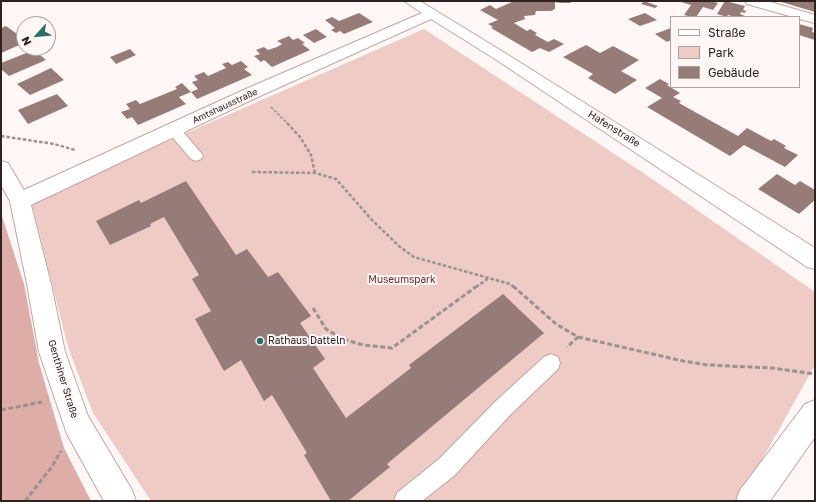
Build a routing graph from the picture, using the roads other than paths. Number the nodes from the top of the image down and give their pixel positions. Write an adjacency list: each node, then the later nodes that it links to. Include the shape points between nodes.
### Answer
1 (411, 1): 3 (street, Hafenstraße)
2 (752, 1): 4 (street)
3 (432, 14): 5 (street, Amtshausstraße); 9 (street, Hafenstraße)
4 (815, 19)
5 (174, 130): 6 (lane); 8 (street, Amtshausstraße)
6 (196, 156)
7 (1, 168): 8 (street, Genthiner Straße)
8 (20, 201): 12 (street, Genthiner Straße, via 52,352 77,424)
9 (815, 260)
10 (551, 363): 13 (lane, via 504,407 447,467)
11 (815, 414): 14 (street)
12 (121, 501)
13 (405, 501)
14 (751, 501)

